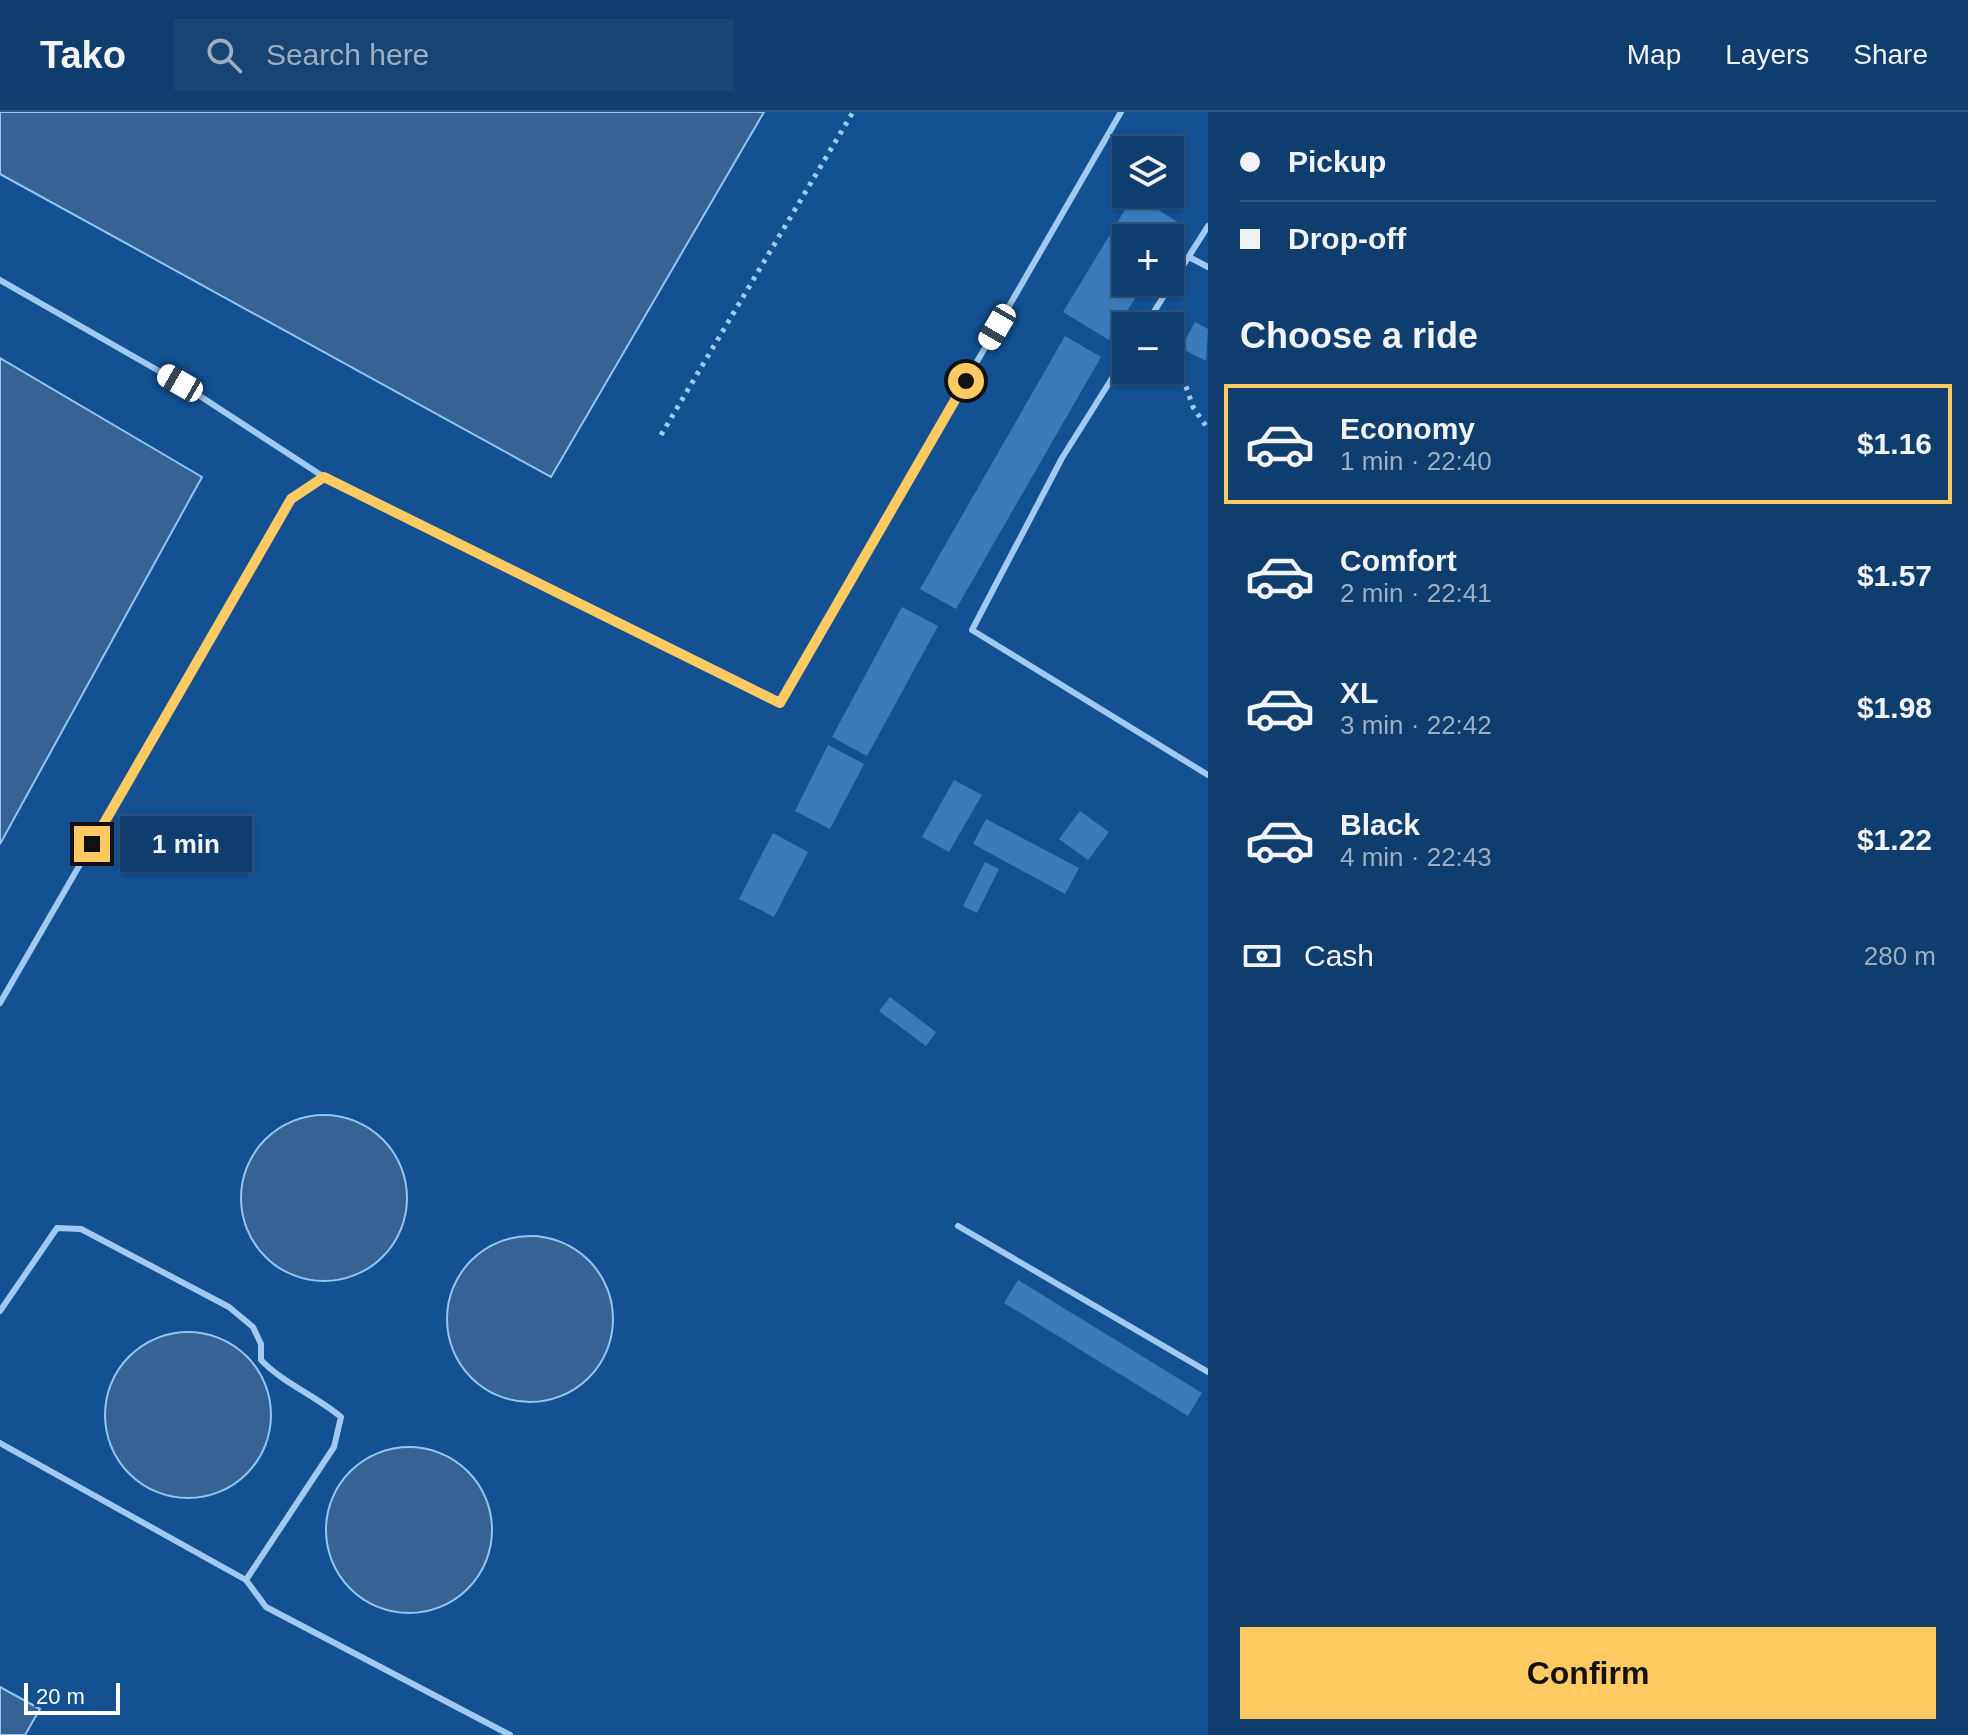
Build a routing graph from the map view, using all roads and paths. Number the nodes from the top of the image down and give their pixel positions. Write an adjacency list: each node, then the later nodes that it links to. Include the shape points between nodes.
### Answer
1 (853, 112): 11 (path)
2 (1121, 112): 12 (lane, via 780,703)
3 (1208, 226): 4 (lane)
4 (1189, 257): 5 (lane); 7 (lane)
5 (1208, 267)
6 (0, 280): 12 (lane, via 180,383)
7 (1154, 312)
8 (1112, 378): 13 (lane, via 1062,458 972,630)
9 (1184, 380): 10 (path)
10 (1208, 429)
11 (661, 435)
12 (324, 477): 14 (lane, via 291,499)
13 (1208, 775)
14 (0, 1003)
15 (958, 1226): 17 (lane)
16 (0, 1311): 19 (lane, via 57,1228 81,1229 229,1307 253,1327 261,1360 271,1371 341,1417 334,1447)
17 (1208, 1372)
18 (0, 1443): 19 (lane)
19 (246, 1580): 20 (lane, via 266,1607)
20 (510, 1735)

